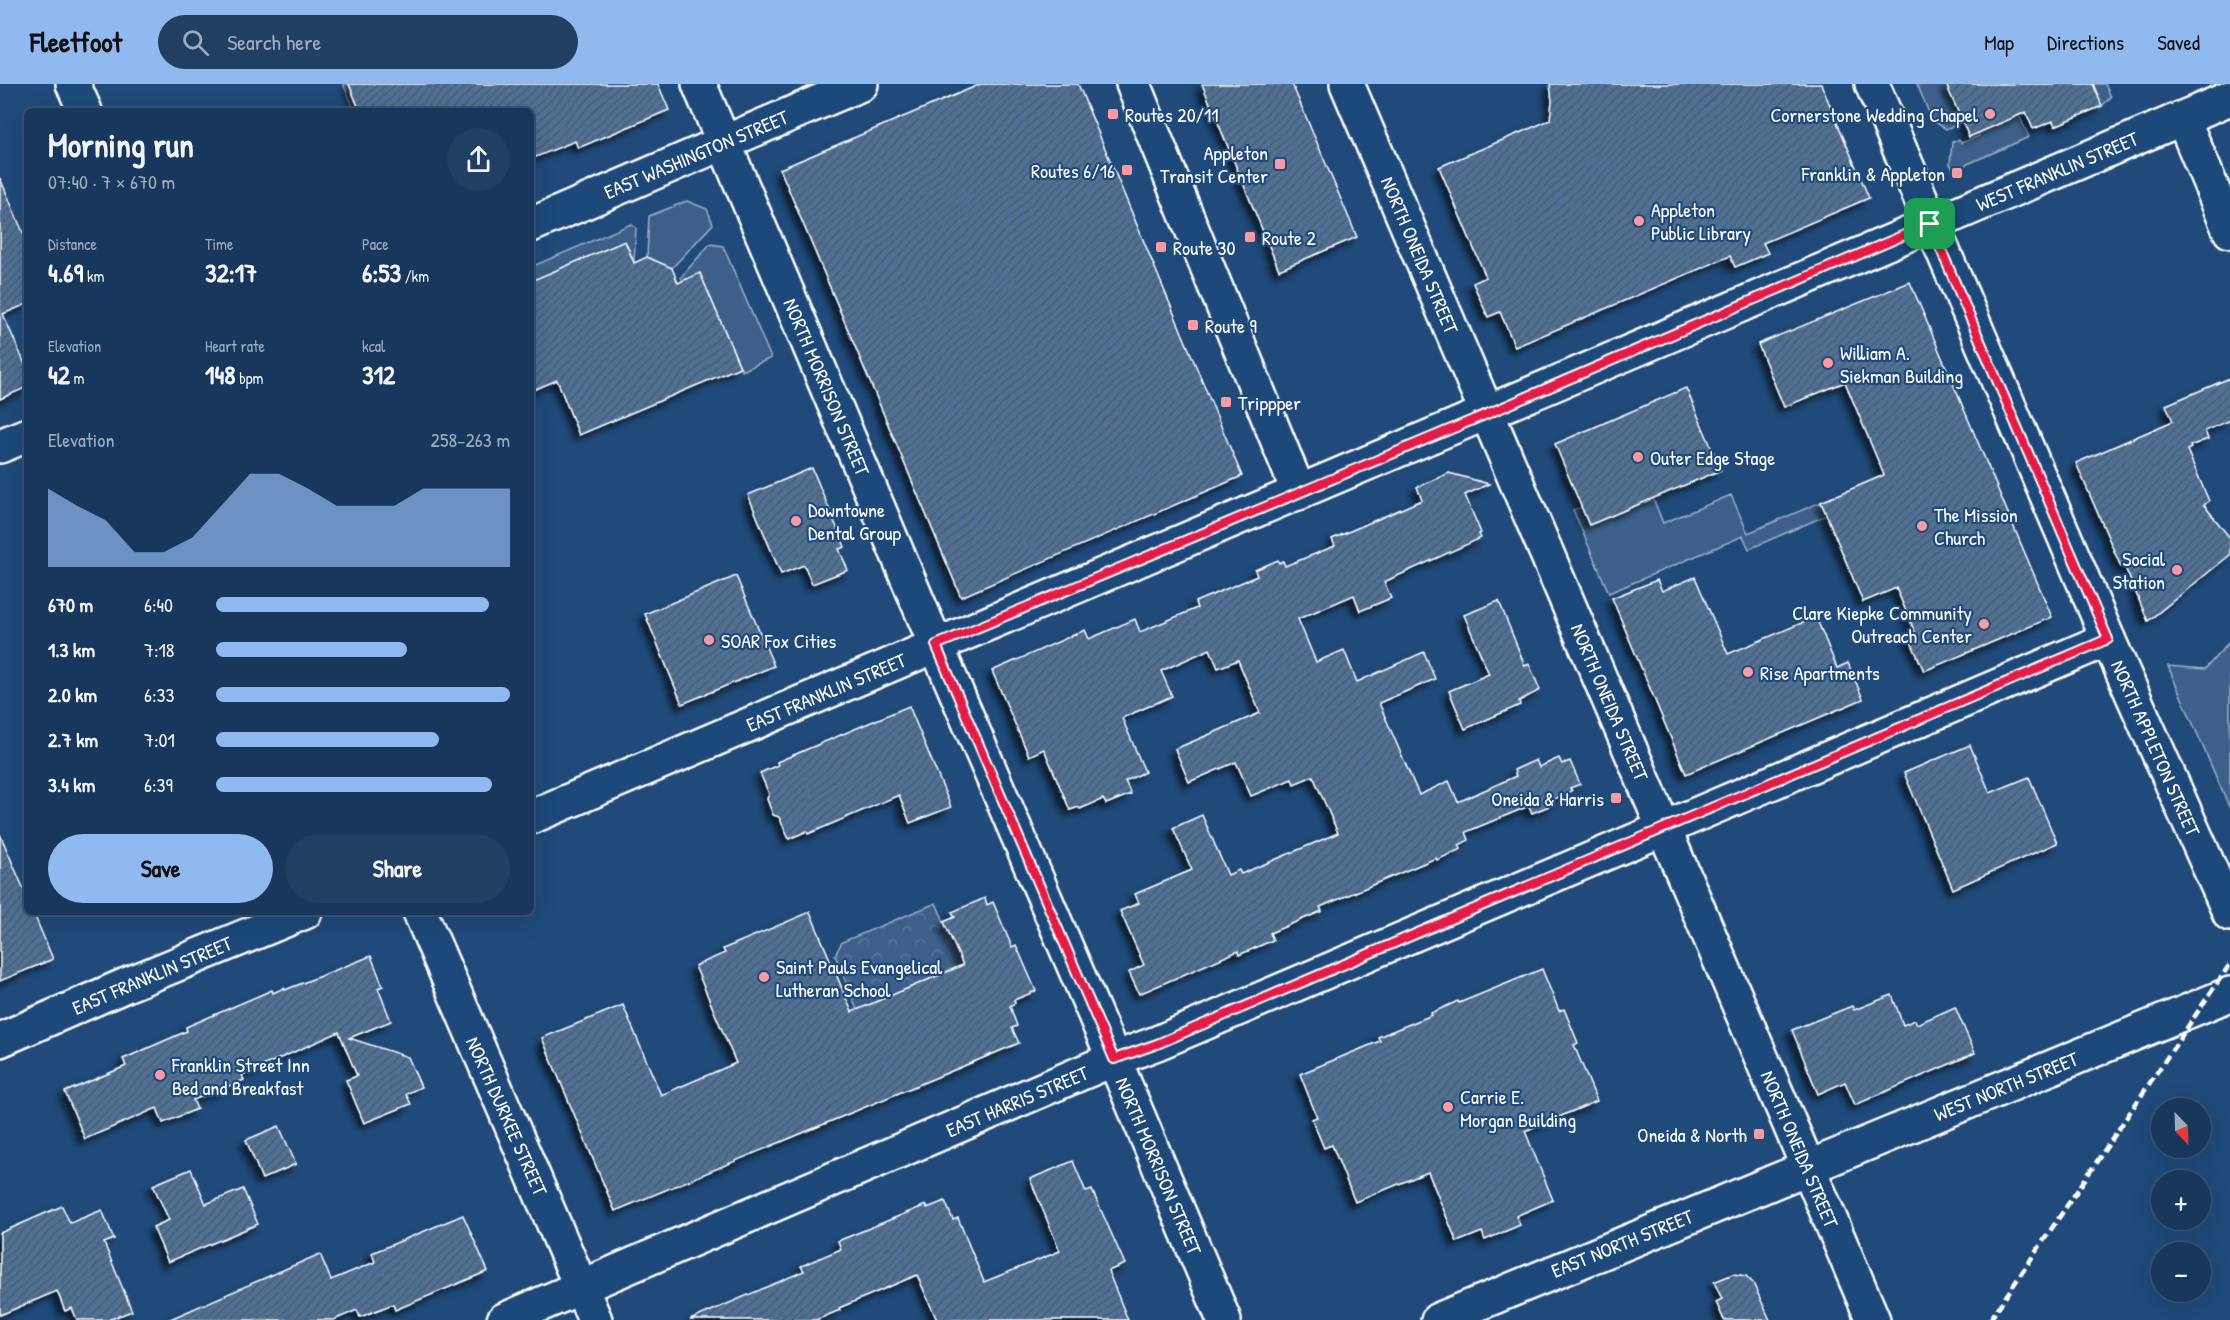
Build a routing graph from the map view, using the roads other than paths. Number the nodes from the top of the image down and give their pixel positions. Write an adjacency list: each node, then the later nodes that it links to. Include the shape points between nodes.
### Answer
1 (73, 84): 8 (street)
2 (699, 84): 10 (street, NORTH MORRISON STREET)
3 (861, 84): 10 (street, EAST WASHINGTON STREET)
4 (1133, 84): 17 (street)
5 (1347, 84): 14 (street, NORTH ONEIDA STREET)
6 (1872, 84): 12 (street, NORTH APPLETON STREET)
7 (2230, 98): 9 (street, WEST FRANKLIN STREET)
8 (84, 108)
9 (2183, 119): 12 (street, WEST FRANKLIN STREET); 13 (street)
10 (724, 142): 11 (street, EAST WASHINGTON STREET); 19 (street, NORTH MORRISON STREET)
11 (534, 224)
12 (1930, 224): 14 (street, WEST FRANKLIN STREET); 18 (street, NORTH APPLETON STREET)
13 (2230, 231)
14 (1487, 414): 17 (street, EAST FRANKLIN STREET); 21 (street, NORTH ONEIDA STREET)
15 (24, 436): 16 (street)
16 (0, 446)
17 (1299, 493): 19 (street, EAST FRANKLIN STREET)
18 (2108, 639): 21 (street, EAST HARRIS STREET); 22 (street, NORTH APPLETON STREET)
19 (936, 645): 20 (street, EAST FRANKLIN STREET); 27 (street, NORTH MORRISON STREET)
20 (534, 816)
21 (1665, 828): 27 (street, EAST HARRIS STREET); 28 (street, NORTH ONEIDA STREET)
22 (2230, 914)
23 (297, 915): 26 (street, EAST FRANKLIN STREET)
24 (421, 915): 29 (street, NORTH DURKEE STREET)
25 (2217, 999): 28 (street, WEST NORTH STREET)
26 (0, 1040)
27 (1114, 1059): 29 (street, EAST HARRIS STREET); 32 (street, NORTH MORRISON STREET)
28 (1807, 1168): 33 (street, EAST NORTH STREET); 34 (street, NORTH ONEIDA STREET)
29 (580, 1286): 30 (street, EAST HARRIS STREET); 31 (street, NORTH DURKEE STREET)
30 (504, 1320)
31 (595, 1320)
32 (1224, 1320)
33 (1438, 1320)
34 (1873, 1320)

